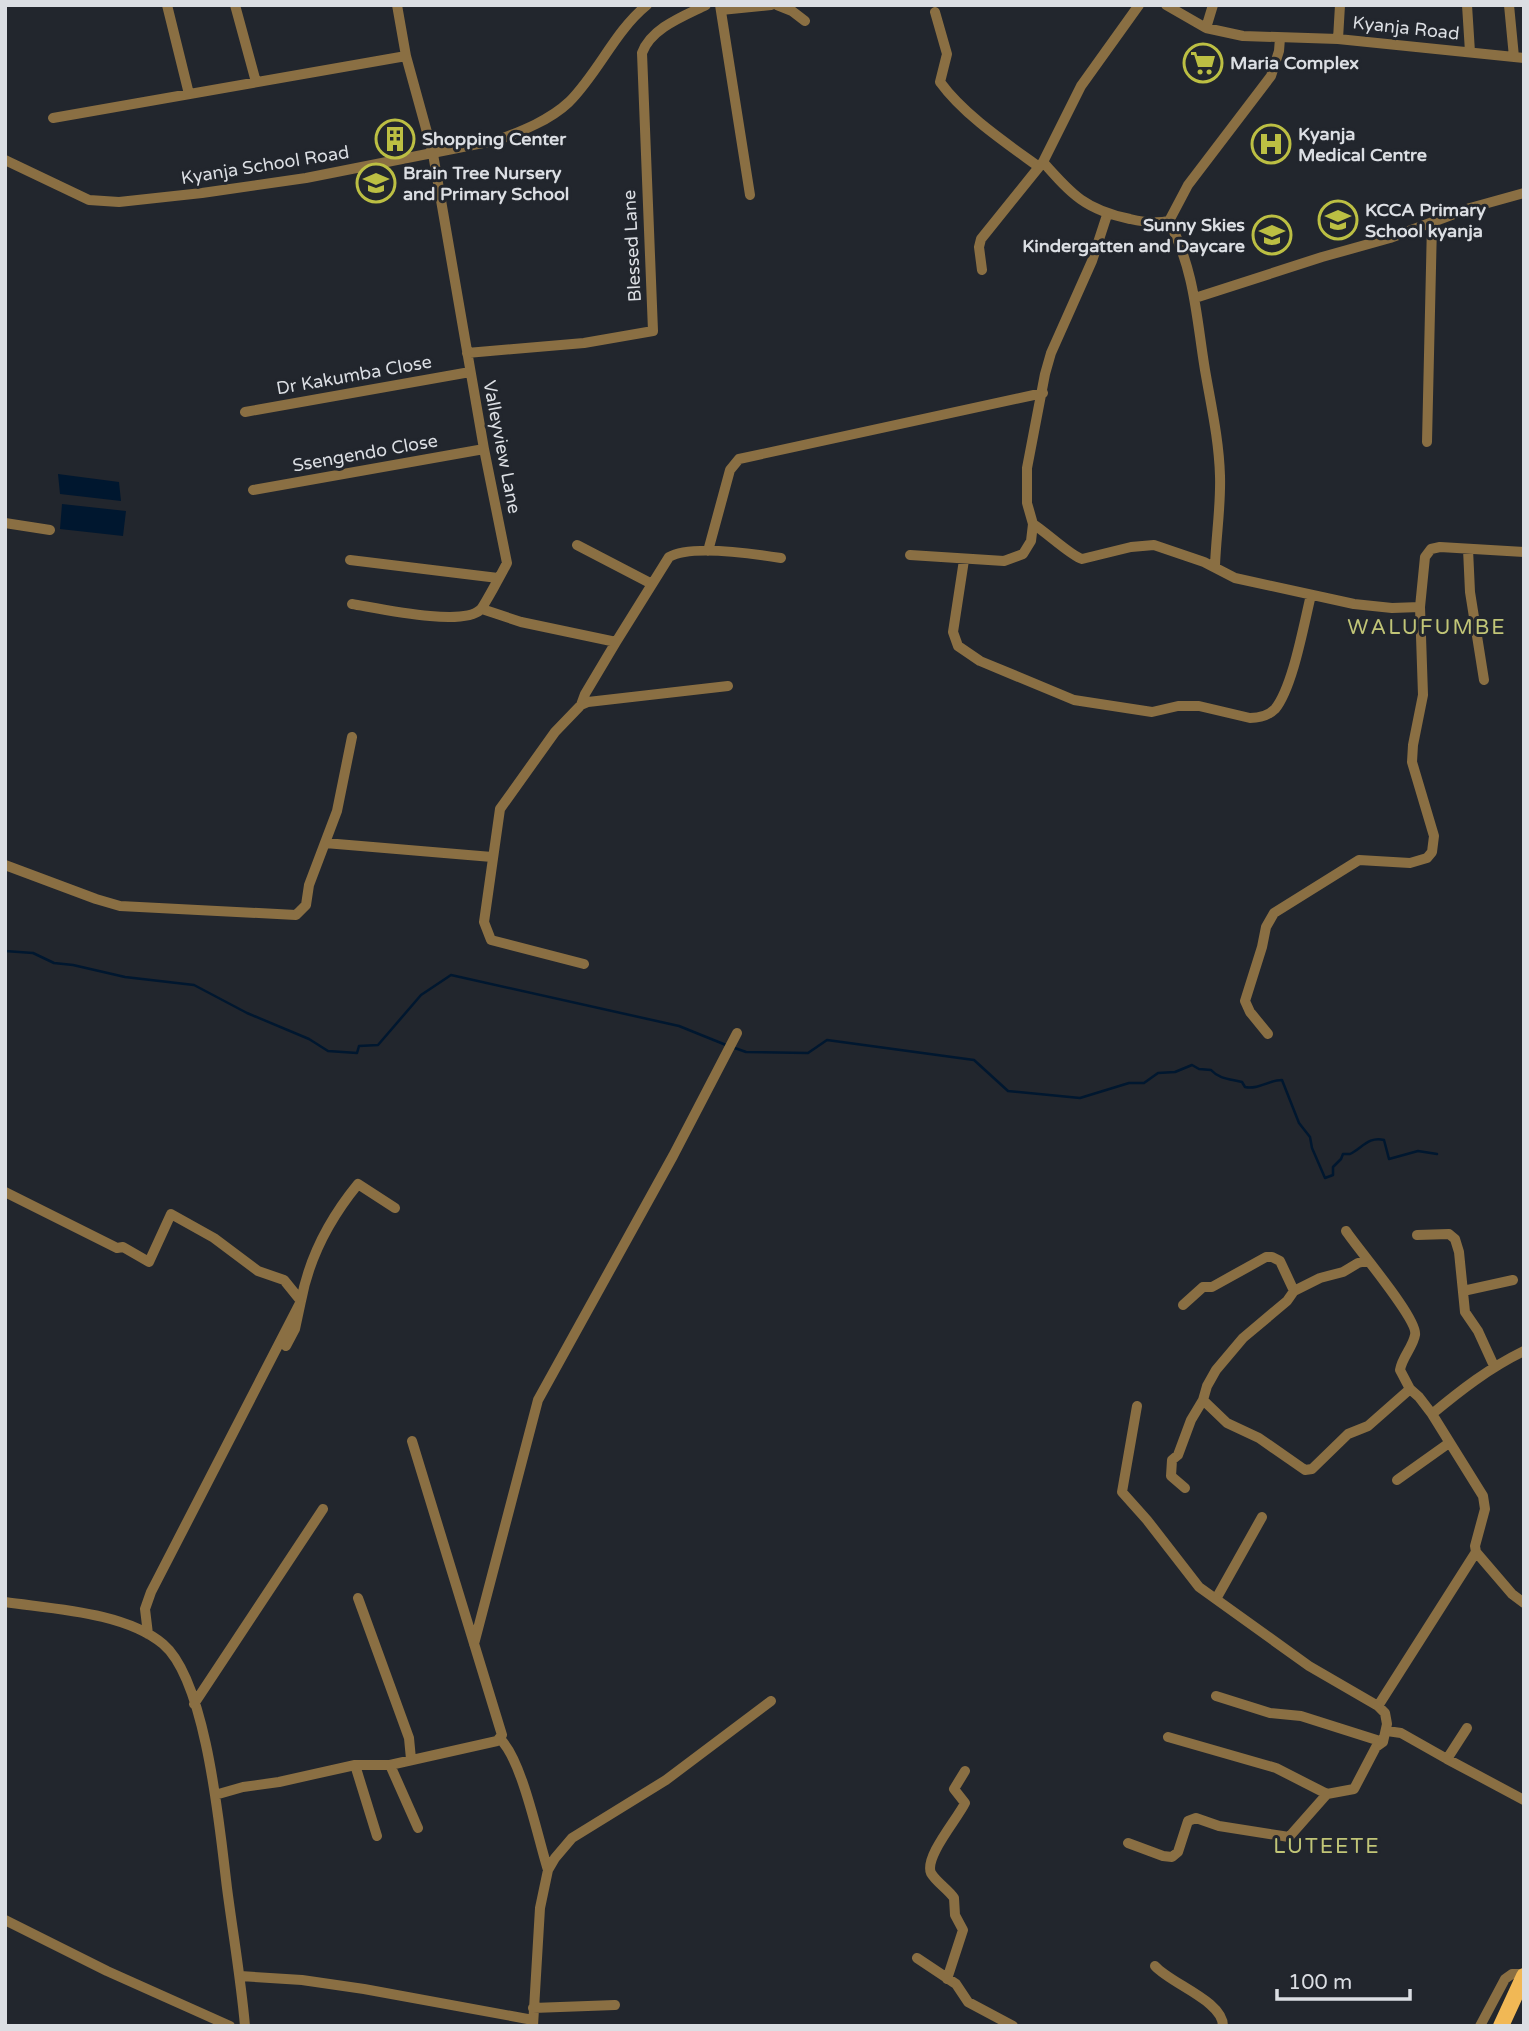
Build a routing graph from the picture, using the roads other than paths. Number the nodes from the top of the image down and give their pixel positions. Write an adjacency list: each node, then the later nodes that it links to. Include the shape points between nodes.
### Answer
1 (167, 5): 24 (street)
2 (234, 5): 23 (street)
3 (397, 5): 21 (street, Valleyview Lane)
4 (647, 5): 26 (street, Kyanja School Road, via 624,26 581,88 556,112 498,140)
5 (706, 5): 36 (street, Blessed Lane, via 663,29 642,53 653,331 584,343)
6 (771, 5): 14 (street)
7 (778, 5): 16 (street)
8 (1139, 5): 28 (street, via 1081,86)
9 (1166, 5): 17 (street, Kyanja Road)
10 (1213, 5): 17 (street)
11 (1340, 5): 19 (street)
12 (1467, 5): 20 (street)
13 (1509, 5): 22 (street)
14 (720, 7): 30 (street)
15 (935, 12): 28 (street, via 947,54 940,82 1007,144)
16 (805, 21)
17 (1206, 28): 18 (street, Kyanja Road)
18 (1280, 38): 19 (street, Kyanja Road); 32 (street, via 1270,76 1188,185)
19 (1338, 39): 20 (street, Kyanja Road)
20 (1469, 52): 22 (street, Kyanja Road)
21 (406, 56): 23 (street); 26 (street, Valleyview Lane)
22 (1519, 57)
23 (256, 82): 24 (street)
24 (189, 94): 25 (street)
25 (53, 118)
26 (433, 154): 27 (street, Kyanja School Road, via 306,178 102,202); 36 (street, Valleyview Lane)
27 (5, 160)
28 (1041, 164): 31 (street, via 1083,202); 34 (street, via 982,239)
29 (1524, 193): 33 (street)
30 (750, 195)
31 (1107, 215): 32 (street, via 1153,223); 38 (street, via 1051,353)
32 (1169, 221): 35 (street, via 1182,247)
33 (1432, 224): 35 (street); 40 (street)
34 (982, 271)
35 (1195, 298): 54 (street, via 1220,468)
36 (467, 353): 37 (street, Valleyview Lane)
37 (470, 372): 39 (street, Dr Kakumba Close); 41 (street, Valleyview Lane)
38 (1043, 393): 44 (street, via 1026,479); 48 (street, via 739,459 730,470)
39 (245, 412)
40 (1427, 442)
41 (484, 449): 42 (street, Ssengendo Close); 55 (street, Valleyview Lane, via 507,563)
42 (253, 490)
43 (5, 523): 45 (street)
44 (1033, 524): 53 (street, via 1028,547 1014,559); 54 (street, via 1082,559 1154,545)
45 (50, 530)
46 (577, 545): 56 (street)
47 (1468, 549): 49 (street); 59 (street, via 1436,547 1428,552); 62 (street)
48 (708, 551): 51 (street); 56 (street, via 669,557)
49 (1524, 552)
50 (909, 555): 53 (street)
51 (781, 558)
52 (350, 560): 55 (street)
53 (964, 560): 57 (street, via 953,632 961,649 1062,696 1152,712 1189,706 1250,718 1270,713 1289,679)
54 (1215, 566): 57 (street, via 1235,578)
55 (498, 579): 60 (street, Valleyview Lane)
56 (652, 584): 61 (street)
57 (1311, 595): 59 (street, via 1367,606)
58 (352, 604): 60 (street, via 419,616 466,616)
59 (1420, 607): 71 (street, via 1423,695 1412,762 1434,836 1432,852 1410,863 1359,860 1274,913 1245,1001)
60 (482, 609): 61 (street)
61 (616, 642): 64 (street)
62 (1484, 680)
63 (728, 686): 64 (street)
64 (581, 705): 67 (street, via 555,732 500,809)
65 (352, 737): 66 (street, via 337,811)
66 (325, 843): 67 (street); 68 (street, via 306,905 296,915 120,905)
67 (492, 857): 69 (street, via 484,922 491,940)
68 (5, 865)
69 (584, 964)
70 (737, 1033): 101 (street, via 538,1400)
71 (1268, 1034)
72 (5, 1192): 80 (street, via 149,1262 171,1213 258,1271 284,1280)
73 (395, 1208): 80 (street, via 358,1184 319,1247)
74 (1346, 1231): 76 (street)
75 (1417, 1235): 79 (street, via 1453,1236)
76 (1366, 1261): 78 (street); 85 (street, via 1415,1328 1400,1370)
77 (1513, 1280): 79 (street)
78 (1294, 1291): 81 (street, via 1280,1261 1266,1257 1212,1287 1203,1287); 86 (street, via 1216,1370)
79 (1463, 1291): 84 (street, via 1465,1312)
80 (301, 1301): 83 (street, via 295,1329); 100 (street, via 151,1592 145,1609)
81 (1183, 1305)
82 (1524, 1351): 84 (street)
83 (277, 1362)
84 (1494, 1366): 88 (street)
85 (1410, 1389): 86 (street, via 1368,1426 1351,1432 1305,1470 1259,1438 1227,1423); 88 (street)
86 (1203, 1400): 92 (street, via 1171,1463 1171,1476)
87 (1137, 1406): 97 (street, via 1122,1491 1195,1583)
88 (1432, 1415): 90 (street)
89 (412, 1441): 101 (street)
90 (1449, 1443): 91 (street); 95 (street, via 1484,1503)
91 (1397, 1480)
92 (1185, 1488)
93 (323, 1509): 104 (street)
94 (1262, 1517): 97 (street)
95 (1476, 1552): 99 (street); 105 (street)
96 (358, 1598): 110 (street, via 409,1738)
97 (1216, 1599): 105 (street, via 1309,1666)
98 (5, 1602): 100 (street, via 118,1622)
99 (1524, 1603)
100 (148, 1634): 104 (street, via 178,1663)
101 (474, 1644): 109 (street)
102 (1216, 1696): 107 (street, via 1270,1713)
103 (771, 1701): 121 (street, via 666,1780 572,1838)
104 (194, 1704): 116 (street)
105 (1378, 1706): 107 (street, via 1385,1713)
106 (1467, 1728): 111 (street)
107 (1385, 1736): 111 (street, via 1401,1733); 115 (street, via 1354,1789)
108 (1168, 1737): 115 (street, via 1276,1768)
109 (500, 1739): 110 (street); 121 (street, via 509,1747 522,1781)
110 (411, 1759): 113 (street)
111 (1447, 1759): 117 (street)
112 (355, 1765): 113 (street); 116 (street); 119 (street)
113 (390, 1765): 118 (street)
114 (965, 1771): 127 (street, via 954,1789 965,1801 964,1807 937,1847 930,1868 954,1898 962,1930)
115 (1327, 1794): 120 (street, via 1289,1836 1196,1818 1188,1821 1172,1857)
116 (215, 1795): 126 (street)
117 (1524, 1800)
118 (418, 1828)
119 (377, 1836)
120 (1129, 1843)
121 (548, 1870): 129 (street, via 540,1908)
122 (5, 1920): 132 (street)
123 (917, 1958): 127 (street)
124 (1155, 1966): 131 (street, via 1210,2004)
125 (1524, 1975): 136 (street, via 1505,1979); 137 (main road)
126 (240, 1976): 130 (street, via 364,1989); 133 (street)
127 (947, 1979): 134 (street, via 968,2002)
128 (615, 2005): 129 (street)
129 (533, 2008): 130 (street)
130 (533, 2023)
131 (1223, 2024): 135 (street)
132 (230, 2026)
133 (245, 2026)
134 (1013, 2026)
135 (1235, 2026)
136 (1480, 2026)
137 (1501, 2026)

